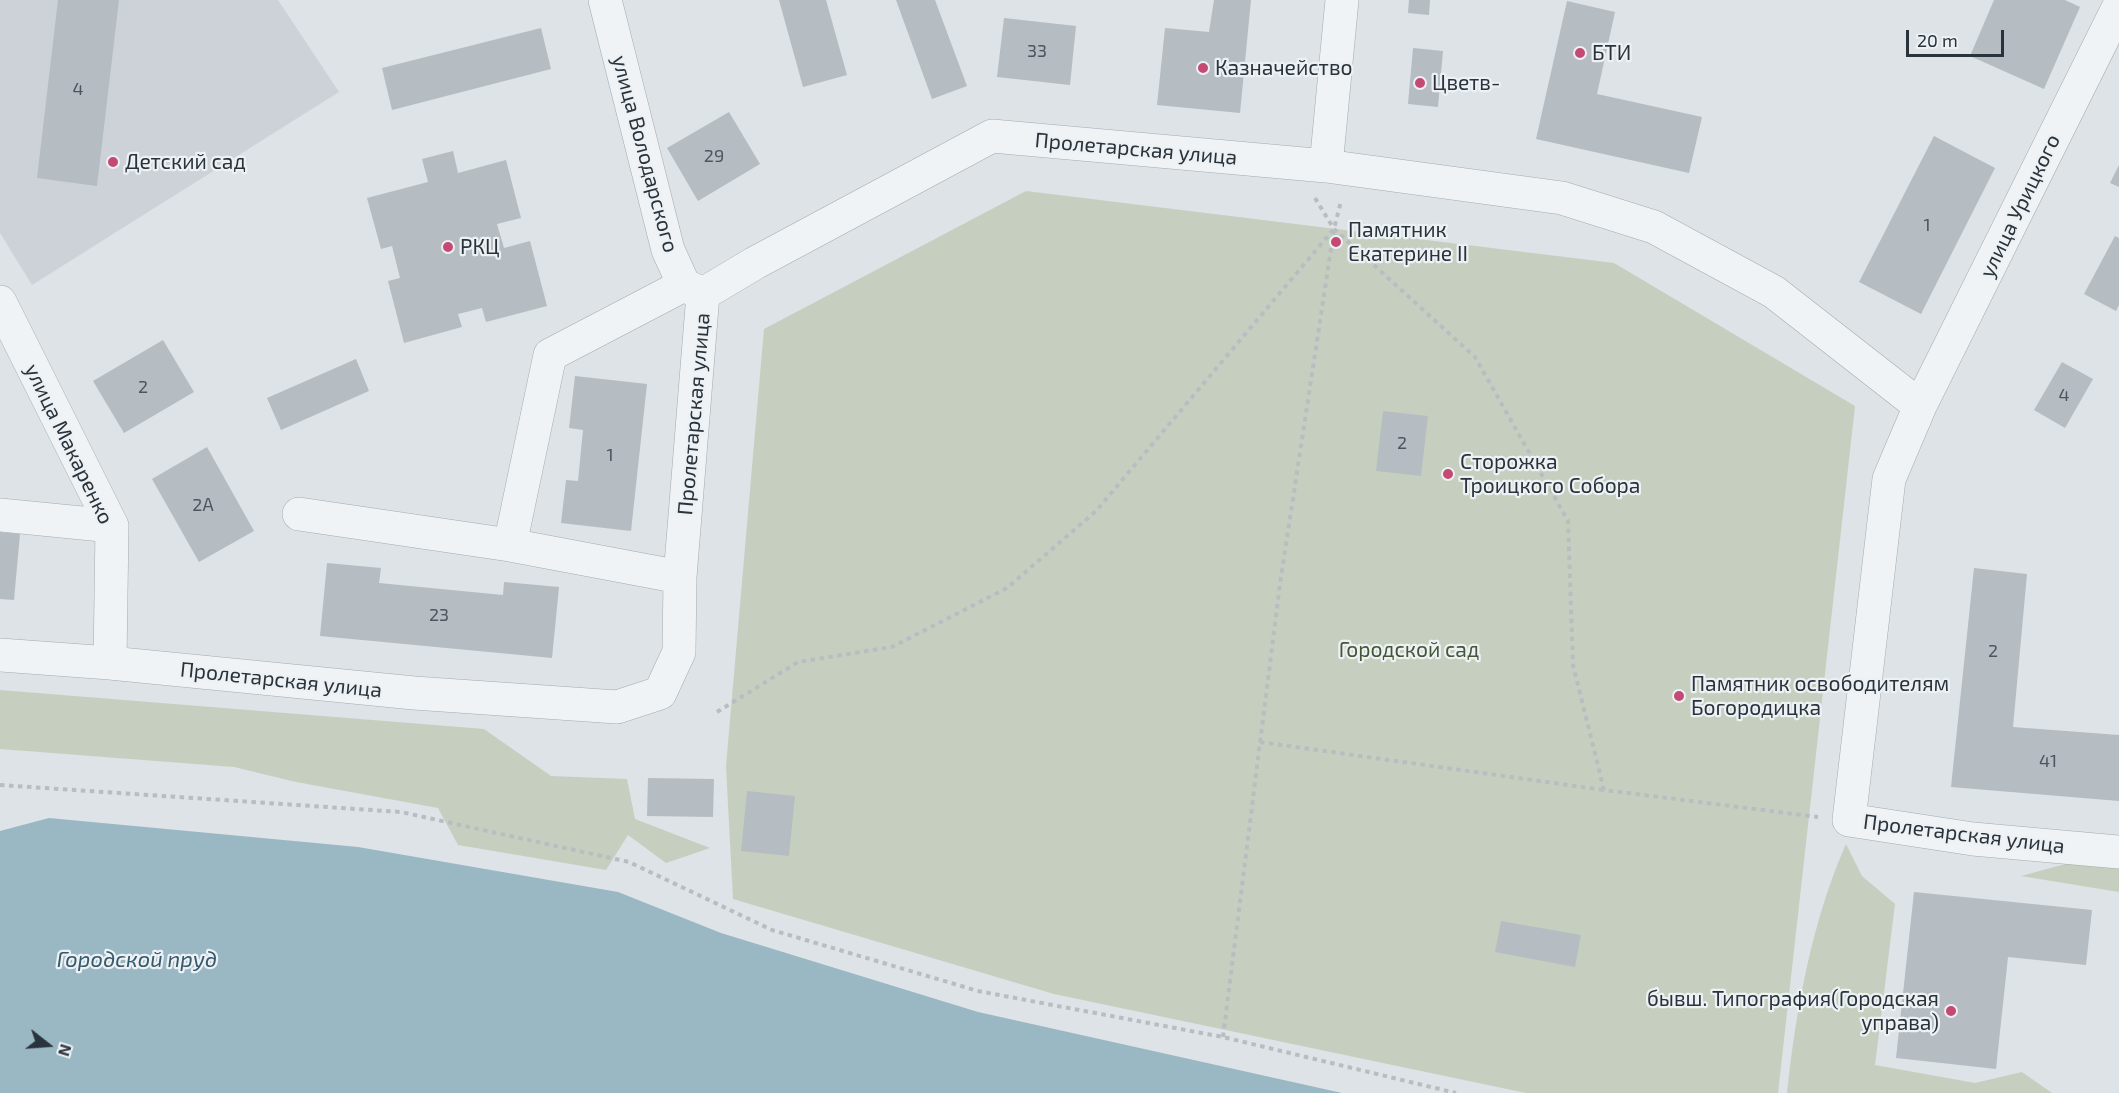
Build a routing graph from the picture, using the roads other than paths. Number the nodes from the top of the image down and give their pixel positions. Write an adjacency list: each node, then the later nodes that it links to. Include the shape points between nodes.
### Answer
1 (606, 0): 5 (street, улица Володарского, via 668,249)
2 (1342, 0): 4 (street)
3 (2119, 6): 7 (street, улица Урицкого)
4 (1326, 166): 5 (street, Пролетарская улица, via 992,136 755,263); 7 (street, Пролетарская улица, via 1562,198 1654,227 1774,292)
5 (693, 290): 11 (street, via 550,355); 12 (street, Пролетарская улица)
6 (0, 302): 10 (street, улица Макаренко)
7 (1920, 406): 15 (street, Пролетарская улица, via 1889,479 1849,820 1973,839)
8 (299, 514): 11 (street)
9 (0, 515): 10 (street)
10 (112, 526): 14 (street, улица Макаренко)
11 (510, 544): 12 (street)
12 (680, 577): 14 (street, Пролетарская улица, via 679,652 660,693 617,707 414,693)
13 (0, 655): 14 (street, Пролетарская улица)
14 (110, 663)
15 (2119, 852)

